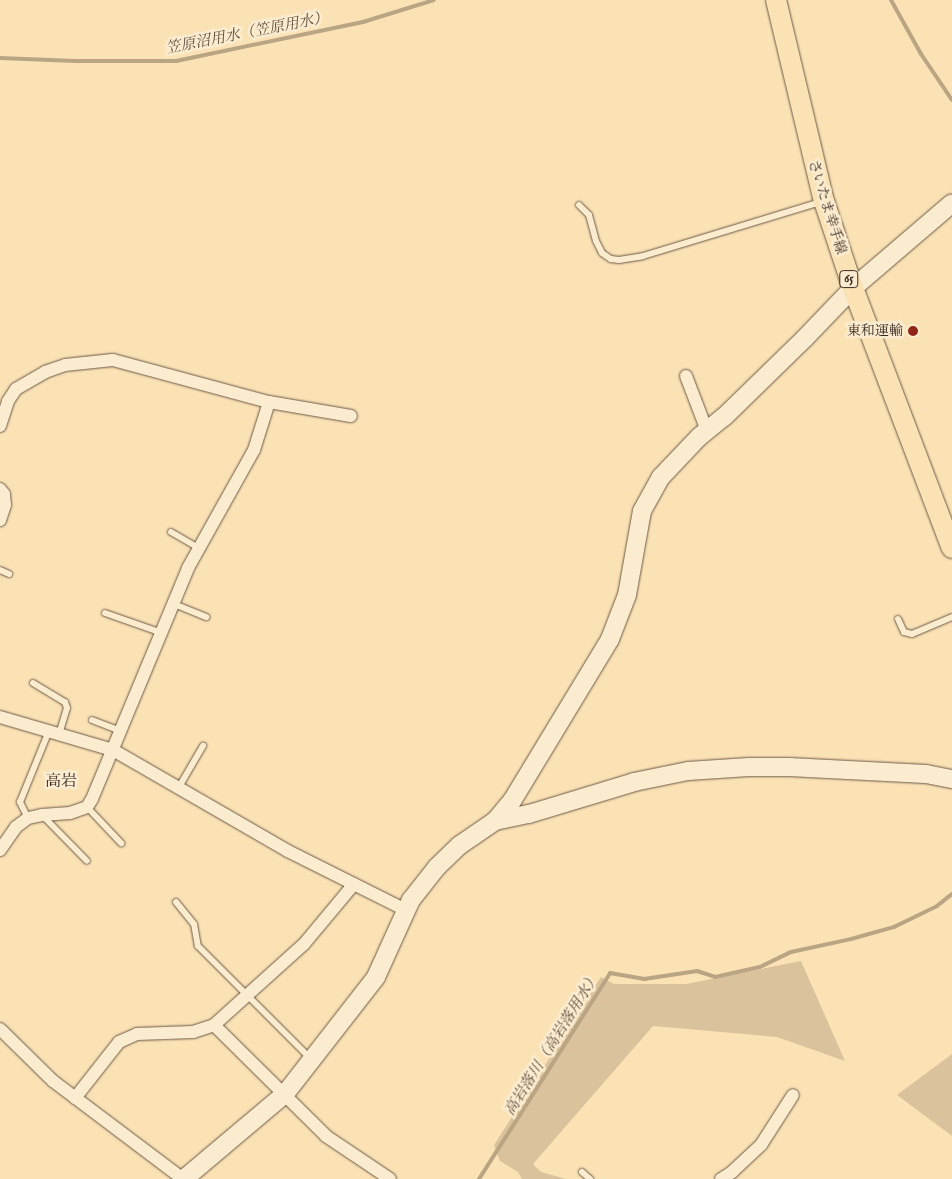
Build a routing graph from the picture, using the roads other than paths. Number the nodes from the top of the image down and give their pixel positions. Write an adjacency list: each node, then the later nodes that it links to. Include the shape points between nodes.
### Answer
1 (776, 0): 2 (main road, さいたま幸手線 / 65)
2 (824, 202): 4 (lane, via 643,256 619,260 610,259 602,252 589,215); 5 (main road, さいたま幸手線 / 65)
3 (952, 203): 5 (street)
4 (578, 205)
5 (852, 288): 10 (street, via 805,338); 15 (main road, さいたま幸手線 / 65)
6 (686, 376): 10 (street)
7 (269, 402): 8 (street); 9 (street, via 113,360 65,365 44,372 16,388); 14 (street, via 254,450)
8 (351, 416)
9 (0, 426)
10 (707, 431): 36 (street, via 661,477 650,495 642,511 627,595 610,639 512,801)
11 (0, 489): 12 (street, via 4,494 4,505)
12 (0, 520)
13 (171, 532): 14 (lane)
14 (199, 548): 18 (street)
15 (952, 548)
16 (0, 570): 17 (lane)
17 (9, 574)
18 (174, 604): 20 (lane); 23 (street)
19 (105, 613): 23 (lane)
20 (206, 617)
21 (952, 617): 22 (lane, via 912,634 904,632)
22 (898, 618)
23 (162, 633): 27 (street)
24 (33, 683): 28 (lane, via 65,702 67,708)
25 (0, 718): 28 (street)
26 (92, 720): 27 (lane)
27 (121, 731): 30 (street)
28 (54, 733): 30 (street); 35 (lane, via 20,802)
29 (203, 746): 32 (lane)
30 (114, 750): 32 (street); 33 (street)
31 (952, 779): 36 (street, via 926,774 789,767 688,771 634,782)
32 (179, 787): 40 (street, via 288,851)
33 (87, 807): 34 (street, via 70,813); 37 (lane)
34 (42, 814): 35 (street); 39 (lane)
35 (28, 818): 38 (street, via 16,827)
36 (495, 821): 42 (street, via 460,845 437,867)
37 (121, 842)
38 (0, 850)
39 (87, 861)
40 (354, 884): 42 (street); 43 (street, via 304,944)
41 (176, 902): 43 (lane, via 194,924 198,946)
42 (406, 910): 46 (street, via 376,977)
43 (247, 996): 44 (street); 46 (lane)
44 (214, 1025): 47 (street); 49 (street, via 193,1032 138,1034 119,1042)
45 (0, 1029): 49 (street)
46 (311, 1060): 47 (street)
47 (285, 1094): 51 (street); 52 (street, via 326,1136)
48 (792, 1095): 54 (street, via 761,1145)
49 (75, 1098): 51 (street)
50 (582, 1172): 53 (lane)
51 (183, 1179)
52 (390, 1179)
53 (590, 1179)
54 (721, 1179)

